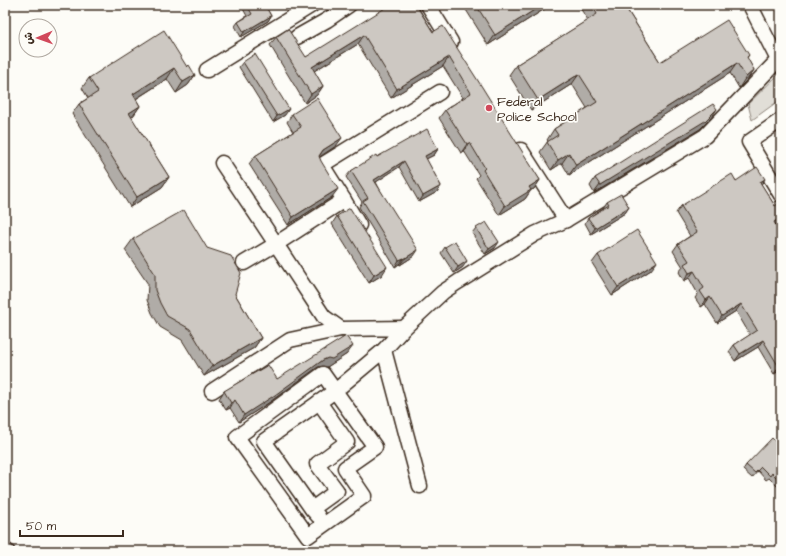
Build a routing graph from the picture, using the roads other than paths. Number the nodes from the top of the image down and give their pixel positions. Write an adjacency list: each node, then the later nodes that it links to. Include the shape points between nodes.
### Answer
1 (312, 5): 10 (street)
2 (321, 5): 6 (street)
3 (349, 5): 6 (street)
4 (428, 5): 8 (street)
5 (750, 5): 9 (street)
6 (327, 20): 7 (street)
7 (297, 37)
8 (458, 52)
9 (780, 59): 17 (street, via 705,136)
10 (207, 70)
11 (440, 92): 16 (street, via 322,165)
12 (781, 120): 15 (street, via 749,142)
13 (514, 140): 17 (street)
14 (222, 163): 19 (street)
15 (781, 195)
16 (344, 200): 18 (street); 19 (street)
17 (566, 220): 21 (street, via 535,234 443,292)
18 (367, 238)
19 (276, 244): 20 (street); 22 (street, via 324,317)
20 (244, 263)
21 (404, 328): 22 (street); 23 (street)
22 (341, 329): 24 (street, via 290,340)
23 (384, 350): 25 (street); 27 (street)
24 (212, 391)
25 (335, 391): 26 (street); 29 (street, via 375,446 345,468 364,496); 29 (street, via 323,374 236,437 308,536)
26 (319, 402): 28 (street, via 347,442 317,464 337,491); 28 (street, via 264,441)
27 (420, 486)
28 (312, 509): 29 (street)
29 (324, 524)

